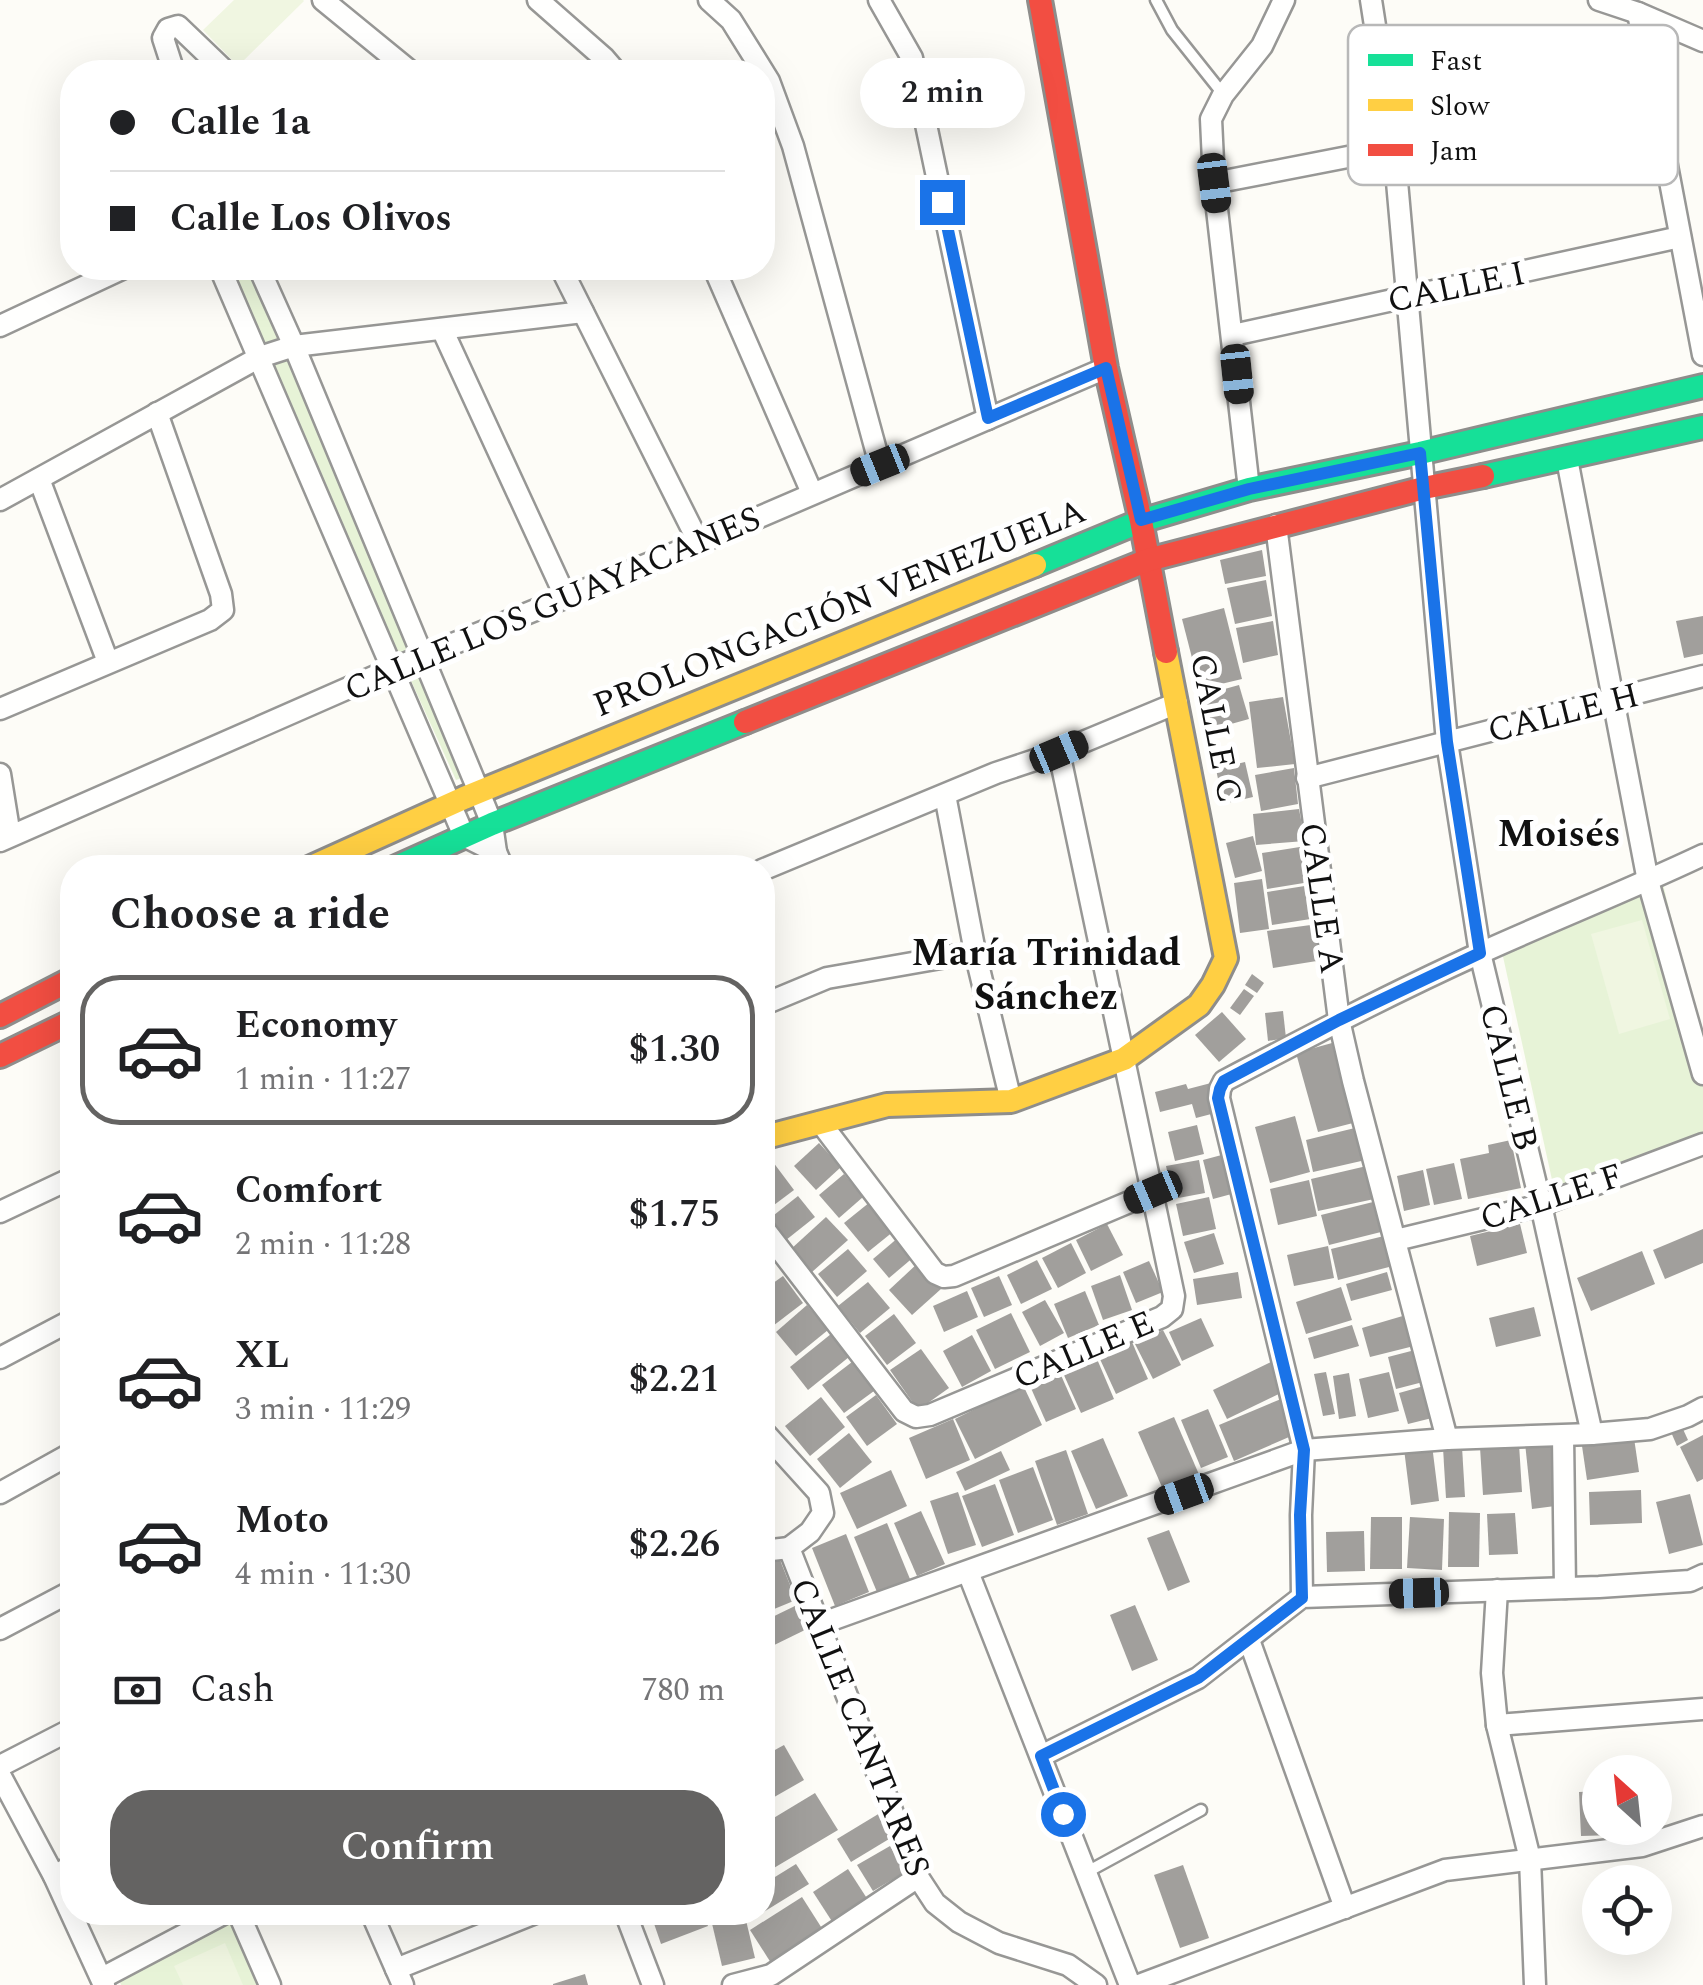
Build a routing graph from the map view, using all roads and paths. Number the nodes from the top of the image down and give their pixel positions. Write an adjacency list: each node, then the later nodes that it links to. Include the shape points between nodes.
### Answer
1 (323, 0): 18 (street)
2 (538, 0): 19 (street)
3 (709, 0): 20 (street, via 731,20)
4 (879, 0): 44 (street, via 912,58)
5 (1040, 0): 41 (street, CALLE C)
6 (1156, 0): 21 (lane)
7 (1284, 0): 21 (street, via 1262,46)
8 (1370, 0): 11 (street, CALLE B)
9 (1598, 0): 10 (street)
10 (1638, 13): 12 (street); 13 (street)
11 (1374, 25)
12 (1640, 25)
13 (1666, 25)
14 (1678, 30): 15 (street)
15 (1703, 41)
16 (170, 60): 17 (street, via 164,38 178,26)
17 (213, 60)
18 (396, 60)
19 (606, 60)
20 (756, 60)
21 (1223, 95): 24 (street, via 1211,119)
22 (775, 98): 48 (street)
23 (1348, 157): 24 (street)
24 (1214, 183): 37 (street)
25 (1397, 185): 33 (street, CALLE B)
26 (1670, 185): 27 (street)
27 (1680, 237): 33 (street, CALLE I); 39 (street)
28 (98, 280): 35 (street)
29 (225, 280): 40 (street)
30 (264, 280): 38 (street)
31 (566, 280): 34 (street)
32 (719, 280): 52 (street)
33 (1407, 297): 37 (street, CALLE I); 46 (street, CALLE B)
34 (583, 312): 36 (street); 56 (street)
35 (0, 326)
36 (442, 329): 38 (street); 58 (street)
37 (1232, 335): 51 (street)
38 (294, 346): 40 (street); 59 (street)
39 (1703, 355)
40 (260, 357): 43 (street); 61 (street)
41 (1106, 368): 44 (street, CALLE LOS GUAYACANES); 54 (street, CALLE C)
42 (1703, 386): 46 (street, PROLONGACIÓN VENEZUELA)
43 (158, 413): 49 (street); 60 (street, via 223,610)
44 (988, 418): 48 (street, CALLE LOS GUAYACANES)
45 (1703, 426): 47 (street, PROLONGACIÓN VENEZUELA)
46 (1420, 453): 50 (street, CALLE B); 51 (street, PROLONGACIÓN VENEZUELA)
47 (1567, 459): 50 (street, PROLONGACIÓN VENEZUELA); 63 (street)
48 (880, 465): 52 (street, CALLE LOS GUAYACANES)
49 (39, 479): 53 (street); 60 (street)
50 (1424, 488): 55 (street, PROLONGACIÓN VENEZUELA); 66 (street, CALLE B)
51 (1249, 489): 54 (street, PROLONGACIÓN VENEZUELA)
52 (812, 493): 56 (street, CALLE LOS GUAYACANES)
53 (0, 500)
54 (1141, 520): 57 (street, CALLE C); 70 (street, PROLONGACIÓN VENEZUELA)
55 (1276, 525): 57 (street, PROLONGACIÓN VENEZUELA); 69 (street, CALLE A)
56 (699, 543): 58 (street, CALLE LOS GUAYACANES)
57 (1148, 560): 64 (street, CALLE C); 73 (street, PROLONGACIÓN VENEZUELA)
58 (566, 598): 59 (street, CALLE LOS GUAYACANES)
59 (423, 657): 61 (street, CALLE LOS GUAYACANES); 70 (street)
60 (108, 662): 65 (street)
61 (394, 668): 72 (street); 75 (street, CALLE LOS GUAYACANES)
62 (1703, 676): 63 (street, CALLE H)
63 (1612, 699): 66 (street, CALLE H); 82 (street)
64 (1177, 703): 67 (street); 91 (street, CALLE C, via 1226,958 1198,1005)
65 (0, 709)
66 (1447, 742): 69 (street, CALLE H); 84 (street, CALLE B)
67 (1059, 752): 71 (street); 91 (street, CALLE E)
68 (0, 774): 75 (street)
69 (1307, 778): 88 (street, CALLE A)
70 (480, 792): 72 (street, PROLONGACIÓN VENEZUELA); 73 (street)
71 (945, 796): 81 (street); 83 (street)
72 (450, 804): 74 (street); 77 (street, PROLONGACIÓN VENEZUELA)
73 (492, 824): 74 (street, PROLONGACIÓN VENEZUELA); 80 (street)
74 (464, 836): 78 (street, PROLONGACIÓN VENEZUELA); 79 (street)
75 (5, 839)
76 (1703, 854): 82 (street)
77 (338, 855)
78 (422, 855)
79 (492, 855)
80 (498, 855)
81 (775, 865)
82 (1648, 881): 84 (street); 92 (street)
83 (975, 952): 86 (street, via 827,978); 93 (street)
84 (1480, 953): 88 (street); 99 (street, CALLE B)
85 (60, 985): 87 (street)
86 (775, 1000)
87 (0, 1016)
88 (1339, 1020): 101 (street, CALLE A); 110 (street, via 1224,1081 1218,1098)
89 (60, 1027): 90 (street)
90 (0, 1056)
91 (1124, 1059): 93 (street, CALLE C); 98 (street, CALLE E)
92 (1703, 1074)
93 (1011, 1101): 94 (street, CALLE C, via 887,1105)
94 (820, 1122): 95 (street, CALLE C); 98 (street, via 944,1277)
95 (775, 1134)
96 (1703, 1144): 99 (street, CALLE F)
97 (60, 1184): 100 (street)
98 (1153, 1192): 102 (street, CALLE E, via 1172,1309 916,1417 904,1411)
99 (1541, 1204): 101 (street, CALLE F); 106 (street, CALLE B)
100 (0, 1212)
101 (1396, 1240): 108 (street, CALLE A)
102 (775, 1243)
103 (60, 1326): 104 (street)
104 (0, 1358)
105 (1703, 1408): 106 (street, via 1650,1429)
106 (1592, 1434): 107 (street)
107 (1563, 1436): 108 (street); 117 (street)
108 (1447, 1439): 110 (street)
109 (775, 1444): 113 (street, via 819,1493 824,1514)
110 (1304, 1450): 115 (street); 120 (street)
111 (60, 1460): 112 (street)
112 (0, 1493)
113 (789, 1548): 114 (street); 121 (street, CALLE CANTARES)
114 (775, 1550)
115 (968, 1572): 121 (street); 127 (street)
116 (1703, 1575): 117 (street)
117 (1565, 1588): 118 (street)
118 (1497, 1590): 120 (street); 125 (street, via 1492,1654)
119 (60, 1596): 122 (street)
120 (1302, 1598): 123 (street)
121 (820, 1624): 135 (street, CALLE CANTARES)
122 (0, 1629)
123 (1248, 1640): 127 (street, via 1198,1678); 136 (street)
124 (1703, 1709): 125 (street)
125 (1498, 1725): 132 (street)
126 (60, 1734): 128 (street)
127 (1041, 1756): 134 (street)
128 (0, 1766)
129 (0, 1776): 133 (street)
130 (1201, 1810): 134 (lane)
131 (1703, 1827): 132 (street, via 1642,1846)
132 (1530, 1859): 136 (street, via 1445,1870); 151 (street)
133 (60, 1866)
134 (1086, 1872): 149 (street)
135 (918, 1877): 147 (street, via 771,1975); 148 (street, CALLE CANTARES, via 959,1922 1068,1965)
136 (1344, 1908): 150 (street)
137 (83, 1925): 144 (street)
138 (204, 1925): 144 (street)
139 (244, 1925): 145 (street)
140 (377, 1925): 143 (street)
141 (510, 1925): 143 (street)
142 (630, 1925): 146 (street)
143 (399, 1977)
144 (103, 1981)
145 (270, 1985)
146 (653, 1985)
147 (733, 1985)
148 (1096, 1985)
149 (1130, 1985)
150 (1138, 1985)
151 (1536, 1985)

